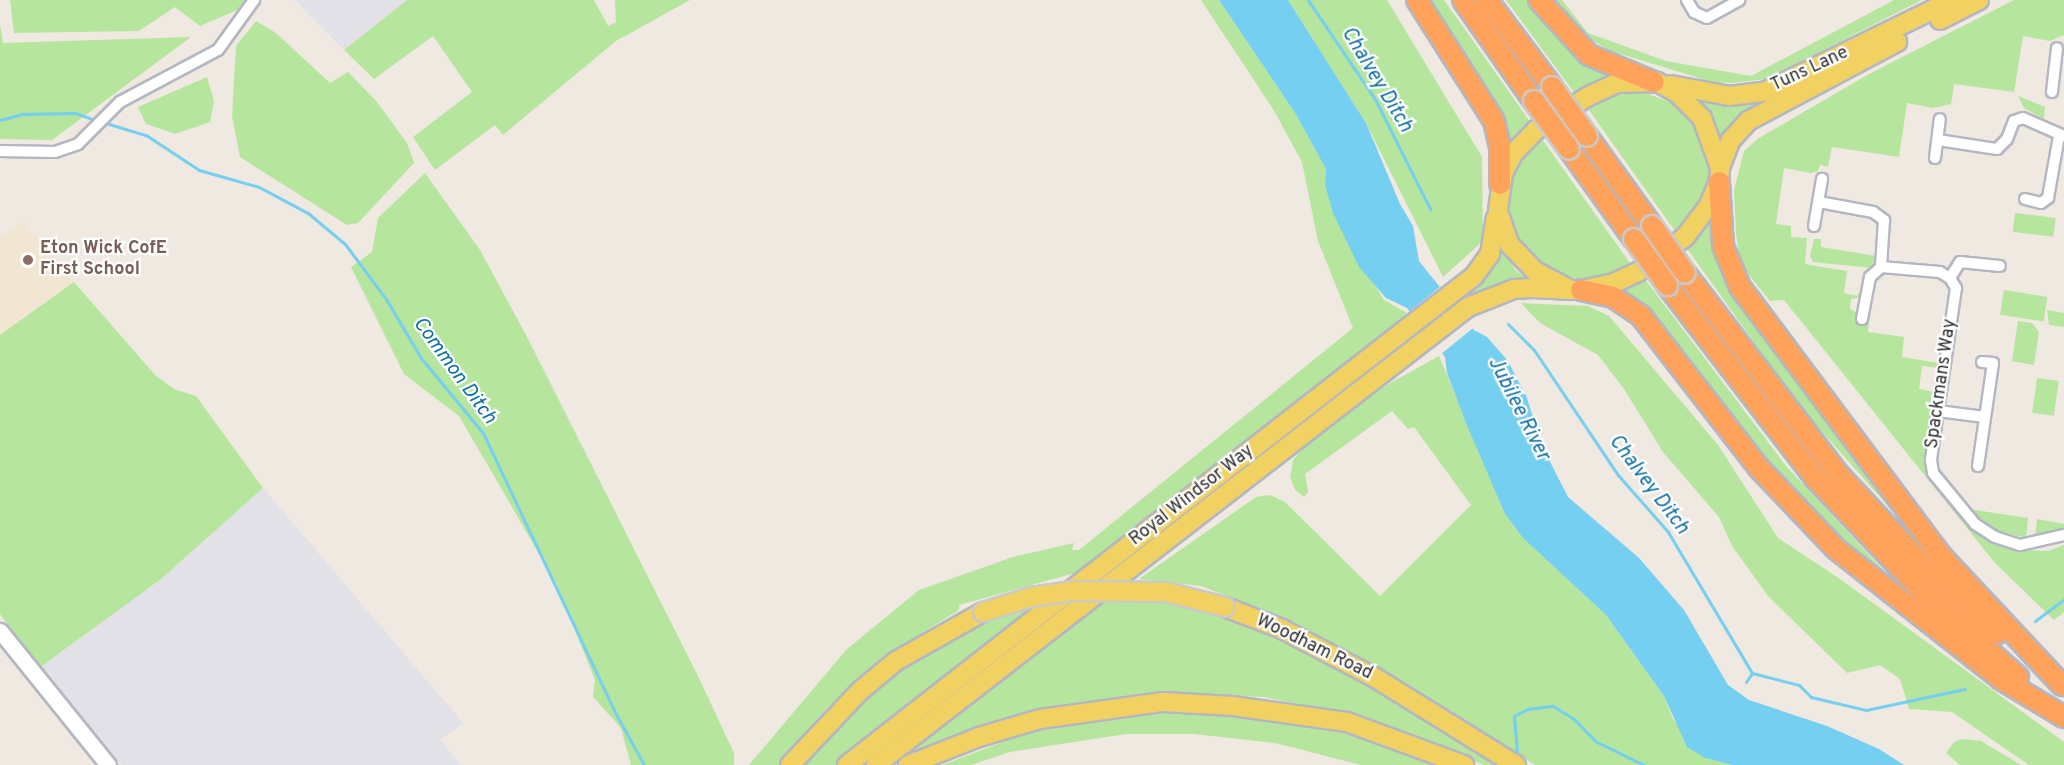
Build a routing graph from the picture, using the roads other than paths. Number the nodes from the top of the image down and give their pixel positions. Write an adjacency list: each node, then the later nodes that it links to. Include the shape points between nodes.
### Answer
1 (254, 0): 17 (street, via 218,50 120,102 78,144 55,152)
2 (1417, 0): 21 (highway, via 1494,122 1500,147)
3 (1463, 0): 37 (highway, bridge, via 1773,427 1845,511 1951,618)
4 (1487, 0): 36 (highway, bridge, via 1806,437 1866,506 1964,605)
5 (1539, 0): 12 (highway, via 1589,55)
6 (1687, 0): 7 (street, via 1694,12 1707,18)
7 (1739, 0)
8 (1953, 0): 12 (main road, Tuns Lane, via 1764,92 1729,96)
9 (1979, 0): 19 (main road, Tuns Lane, via 1760,114 1739,130)
10 (2057, 48): 11 (street)
11 (2060, 72): 13 (street)
12 (1656, 82): 19 (main road, via 1677,93 1702,118); 21 (main road, via 1607,86 1536,130 1514,154)
13 (2052, 92)
14 (1940, 118): 16 (street)
15 (2062, 136): 16 (street, via 2023,118 2014,121 2007,139 1997,149); 22 (street, via 2048,198 2040,203)
16 (1938, 140): 18 (street)
17 (0, 151)
18 (1935, 158)
19 (1719, 175): 28 (main road, via 1702,219 1685,237 1624,280); 36 (highway, via 1723,246 1740,287 1943,558)
20 (1821, 180): 23 (street)
21 (1499, 193): 28 (main road, via 1502,228 1515,253 1535,271); 40 (main road, Royal Windsor Way, via 1487,260 1458,288)
22 (2025, 199)
23 (1819, 202): 24 (street); 26 (street, via 1874,212 1884,220)
24 (1814, 226)
25 (2000, 266): 27 (street, via 1960,262)
26 (1881, 267): 27 (street, via 1940,272); 29 (street, via 1870,277)
27 (1950, 278): 31 (street, Spackmans Way, via 1956,288)
28 (1576, 290): 37 (highway, via 1614,297 1641,316 1758,468 1836,549 2001,679); 41 (main road, Royal Windsor Way, via 1514,289 1468,307)
29 (1862, 319)
30 (1982, 362): 32 (street, via 1993,363)
31 (1938, 411): 32 (street); 34 (street, Spackmans Way, via 1931,460 1933,473 1975,524 1995,537 2020,545)
32 (1985, 417): 33 (street)
33 (1978, 466)
34 (2064, 535)
35 (0, 631): 38 (main road)
36 (2063, 686)
37 (2064, 716)
38 (108, 765)
39 (790, 765): 44 (main road, Woodham Road, bridge, via 860,691 896,661 983,612 1031,597 1071,591 1166,592 1282,628 1374,677)
40 (847, 765)
41 (876, 765)
42 (909, 765): 43 (main road, via 979,737 1040,719 1163,702 1233,706 1347,722)
43 (1464, 765)
44 (1516, 765)

